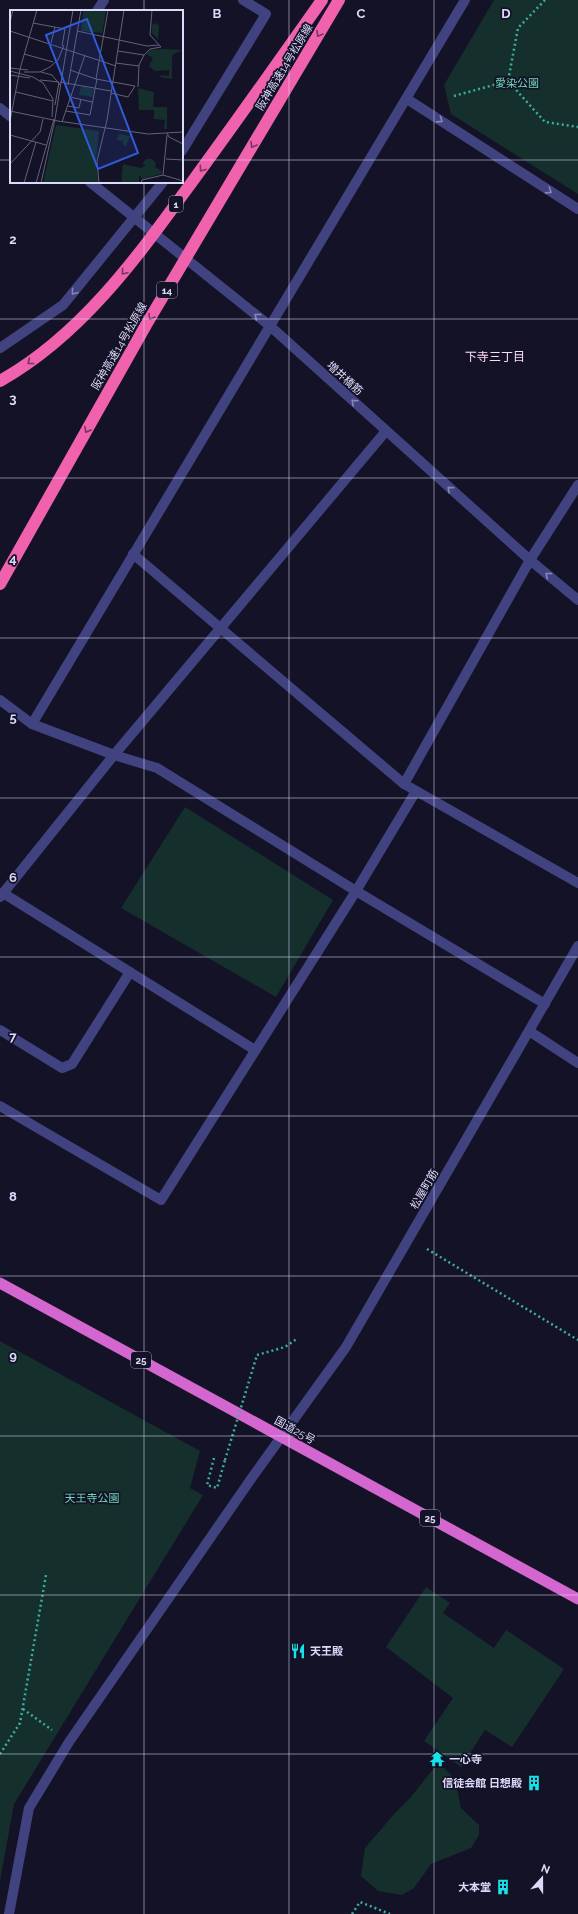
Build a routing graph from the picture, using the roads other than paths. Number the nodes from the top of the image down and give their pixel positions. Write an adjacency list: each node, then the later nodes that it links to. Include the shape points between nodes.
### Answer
1 (104, 0): 6 (street)
2 (244, 0): 10 (street, via 266,14)
3 (322, 0): 17 (highway, 1, one-way to 17, bridge, via 199,174 125,271 61,338 20,369)
4 (339, 0): 22 (highway, 阪神高速14号松原線 / 14, one-way to 22, bridge, via 146,325)
5 (465, 0): 7 (street)
6 (98, 10)
7 (407, 99): 13 (street, one-way to 13); 15 (street)
8 (0, 108): 9 (street)
9 (10, 116)
10 (183, 149)
11 (91, 183): 14 (street, 増井橋筋)
12 (162, 183): 14 (street)
13 (578, 209)
14 (135, 219): 15 (street, 増井橋筋, one-way to 14); 16 (street, one-way to 16, via 63,305)
15 (270, 326): 18 (street, 増井橋筋, one-way to 15); 20 (street)
16 (0, 348)
17 (0, 380)
18 (386, 431): 21 (street, 増井橋筋, one-way to 18); 24 (street)
19 (578, 485): 21 (street)
20 (134, 554): 24 (street); 26 (street)
21 (530, 560): 23 (street, 増井橋筋, one-way to 21); 28 (street)
22 (0, 584)
23 (578, 600)
24 (221, 628): 27 (street); 28 (street)
25 (0, 700): 26 (street)
26 (32, 724): 27 (street)
27 (114, 755): 31 (street, via 157,768); 32 (street)
28 (404, 784): 29 (street)
29 (416, 791): 30 (street); 31 (street)
30 (578, 883)
31 (356, 891): 35 (street); 38 (street)
32 (2, 895): 34 (street)
33 (578, 946): 35 (street, 松屋町筋)
34 (130, 972): 36 (street, via 72,1064 62,1068); 38 (street)
35 (545, 1004): 37 (street, 松屋町筋)
36 (0, 1030)
37 (529, 1031): 39 (street); 42 (street, 松屋町筋, via 346,1347)
38 (255, 1050): 40 (street, via 161,1200)
39 (578, 1063)
40 (0, 1106)
41 (0, 1284): 42 (highway, 国道25号 / 25)
42 (281, 1437): 43 (highway, 国道25号 / 25); 44 (street, 松屋町筋, via 69,1742 29,1808)
43 (578, 1599)
44 (9, 1914)

